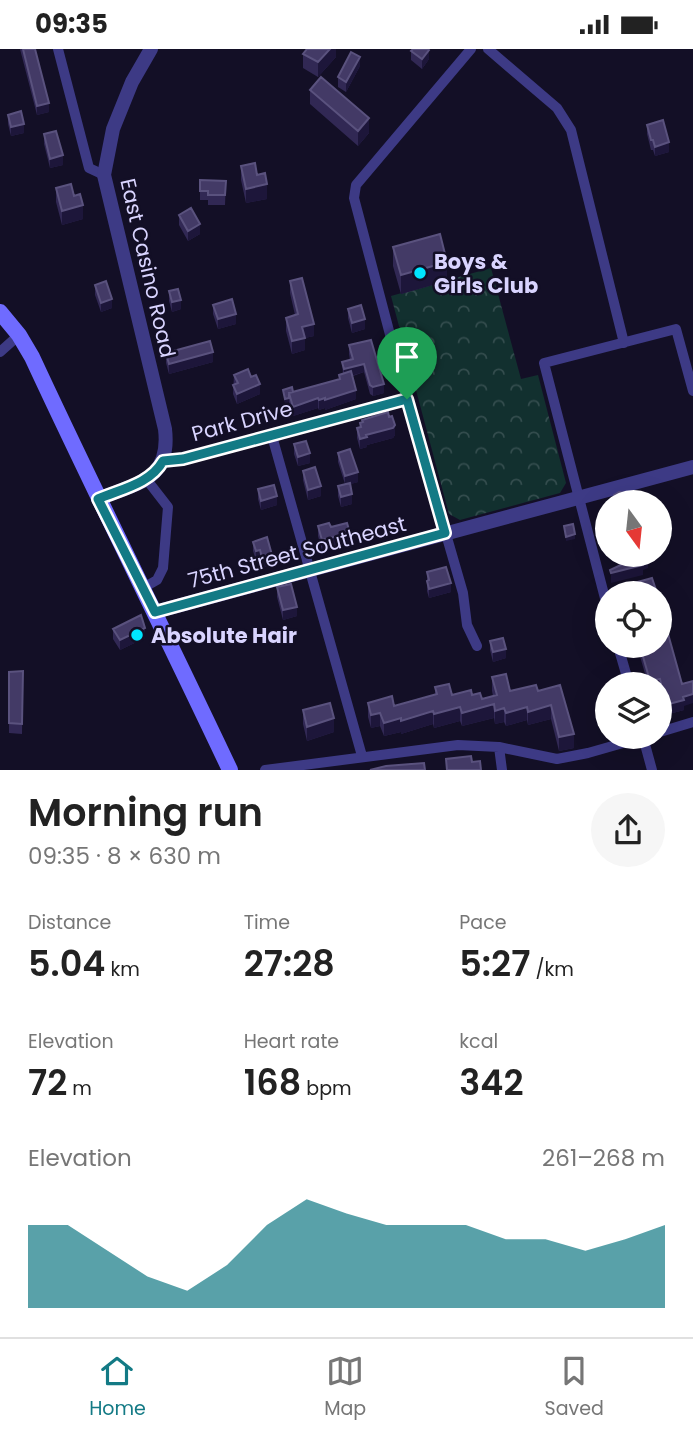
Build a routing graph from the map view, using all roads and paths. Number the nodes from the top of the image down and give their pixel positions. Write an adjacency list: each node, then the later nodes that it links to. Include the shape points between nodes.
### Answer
1 (58, 49): 5 (street, via 89,168)
2 (151, 49): 5 (street, East Casino Road, via 113,129)
3 (471, 49): 11 (street, via 356,185 354,198)
4 (488, 49): 8 (street, via 557,109 570,130)
5 (104, 175): 13 (street, East Casino Road, via 164,429 167,447)
6 (0, 312): 7 (main road)
7 (19, 335): 9 (street); 17 (main road)
8 (624, 343): 10 (street, via 676,329); 16 (street, via 544,363)
9 (0, 352)
10 (693, 391)
11 (407, 399): 12 (street, Park Drive); 18 (street)
12 (272, 436): 13 (street, Park Drive); 19 (street)
13 (163, 461): 15 (street)
14 (693, 467): 16 (street, 75th Street Southeast)
15 (147, 480): 17 (street); 21 (street, via 168,507 163,568 157,580)
16 (578, 498): 18 (street, 75th Street Southeast); 20 (street)
17 (98, 499): 21 (main road)
18 (445, 533): 19 (street, 75th Street Southeast); 23 (street, via 463,593 467,625)
19 (309, 570): 22 (street, 75th Street Southeast); 29 (street)
20 (600, 581)
21 (143, 588): 22 (main road)
22 (155, 612): 30 (main road)
23 (477, 646)
24 (693, 722): 25 (street)
25 (672, 728)
26 (499, 747): 27 (street, via 556,759); 29 (street, via 458,745); 32 (street)
27 (604, 749)
28 (646, 749): 33 (street)
29 (362, 756): 31 (street)
30 (230, 770)
31 (265, 770)
32 (502, 770)
33 (652, 770)

